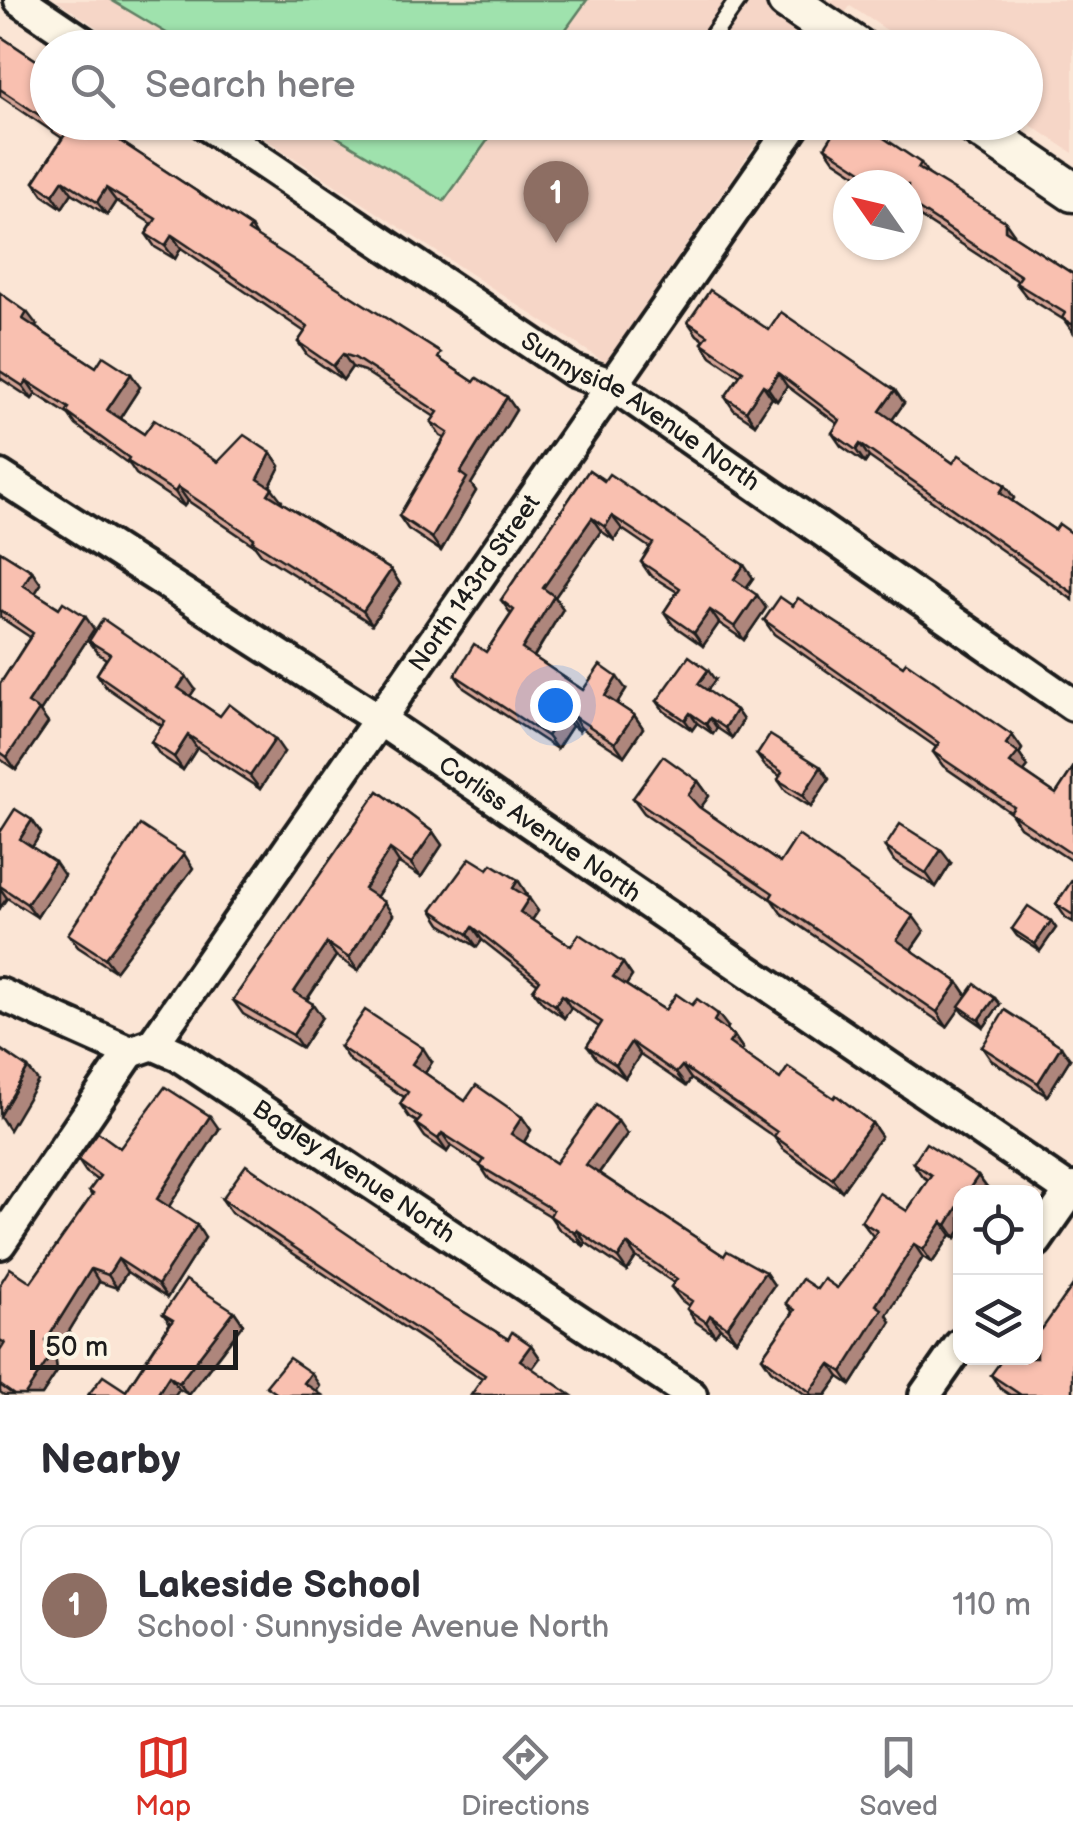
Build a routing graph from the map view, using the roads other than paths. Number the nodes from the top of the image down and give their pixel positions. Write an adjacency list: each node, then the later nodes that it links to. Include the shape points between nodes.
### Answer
1 (20, 0): 4 (street)
2 (738, 0): 5 (lane)
3 (787, 0): 6 (street)
4 (64, 30)
5 (717, 30)
6 (829, 30)
7 (230, 140): 11 (street, Sunnyside Avenue North, via 573,370)
8 (784, 140): 11 (street, North 143rd Street)
9 (996, 140): 10 (street)
10 (1073, 192)
11 (613, 386): 13 (street, Sunnyside Avenue North); 14 (street, North 143rd Street)
12 (0, 476): 14 (street, Corliss Avenue North)
13 (1073, 705)
14 (380, 720): 16 (street, North 143rd Street); 17 (street, Corliss Avenue North)
15 (0, 994): 16 (street, Bagley Avenue North)
16 (141, 1048): 19 (street, North 143rd Street); 21 (street, Bagley Avenue North, via 196,1065)
17 (1072, 1191): 18 (street)
18 (1043, 1230)
19 (0, 1243)
20 (953, 1355): 22 (street)
21 (690, 1395)
22 (924, 1395)

